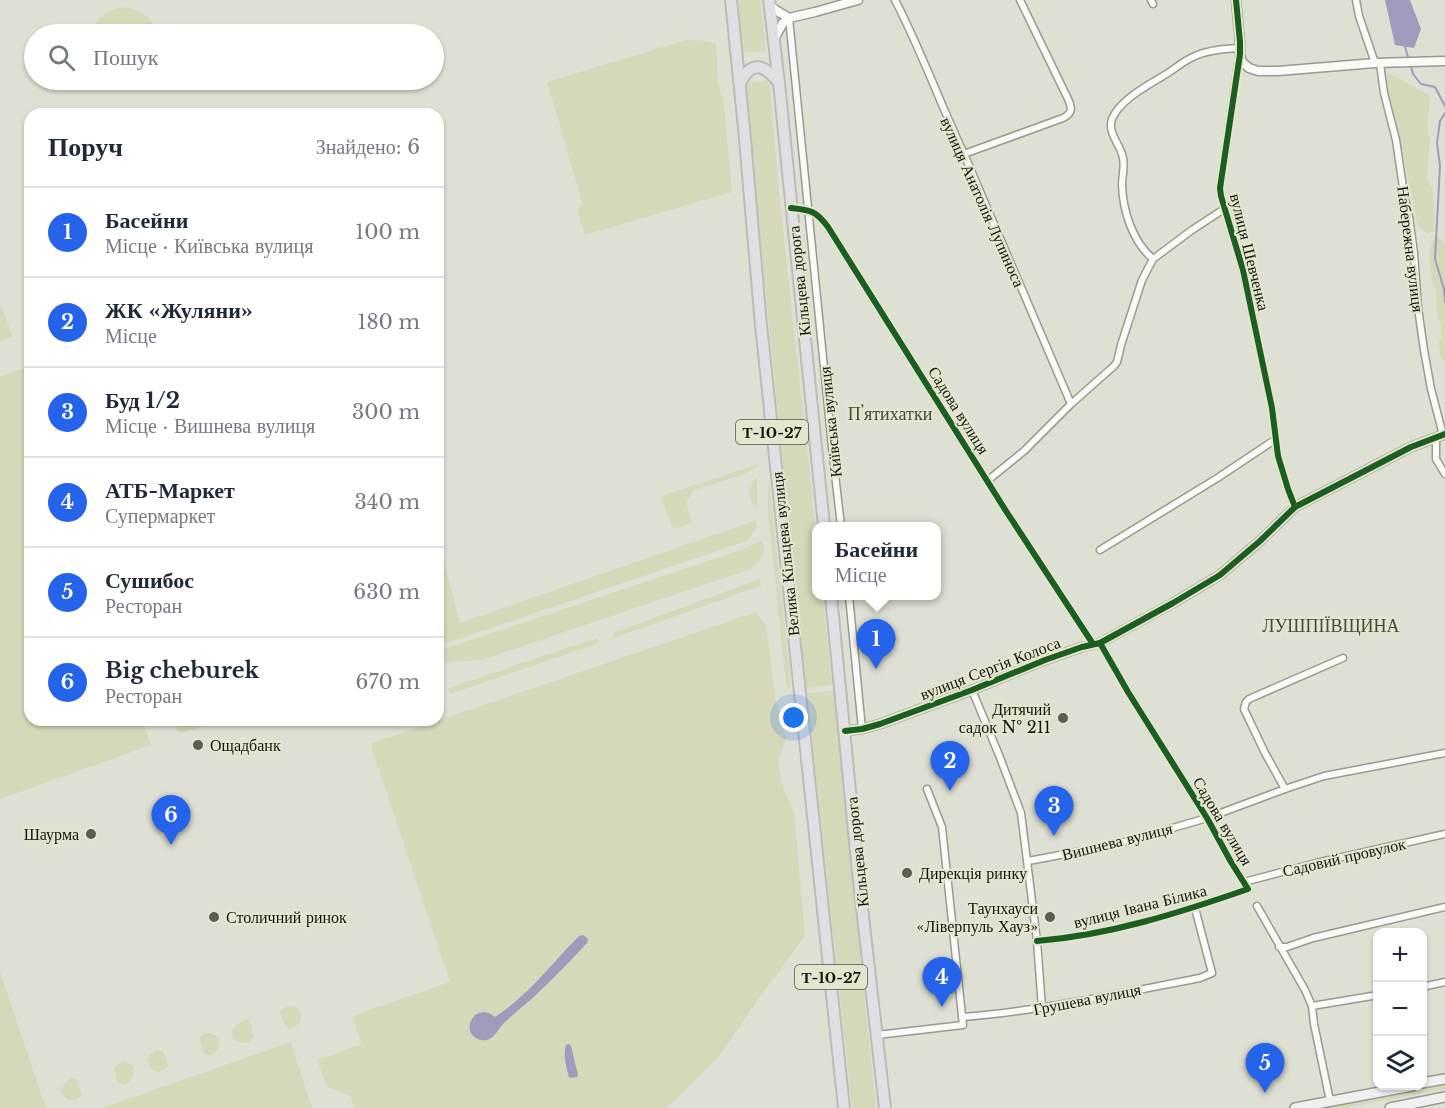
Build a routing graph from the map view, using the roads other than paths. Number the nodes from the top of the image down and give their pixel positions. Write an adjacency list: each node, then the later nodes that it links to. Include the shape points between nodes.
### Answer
1 (731, 0): 14 (highway, Велика Кільцева вулиця / Т-10-27)
2 (858, 0): 8 (street)
3 (895, 0): 15 (street, вулиця Анатолія Лупиноса)
4 (1020, 0): 15 (street, via 1071,112)
5 (1236, 0): 10 (street, вулиця Шевченка)
6 (1356, 0): 12 (street, Набережна вулиця)
7 (769, 3): 8 (street); 9 (highway, Кільцева дорога / Т-10-27)
8 (789, 18): 9 (street); 18 (street)
9 (774, 39): 13 (highway, Кільцева дорога / Т-10-27)
10 (1240, 51): 12 (street, via 1242,62 1249,68 1267,72); 17 (street, вулиця Шевченка, via 1220,188); 19 (street, via 1203,53 1186,60 1128,100 1112,120 1112,131 1123,157 1122,188 1128,217 1141,247)
11 (1445, 61): 12 (street)
12 (1377, 63): 21 (street, Набережна вулиця, via 1396,140 1424,350)
13 (779, 83): 14 (highway, via 759,67 747,72); 16 (highway, Кільцева дорога / Т-10-27)
14 (739, 84): 62 (highway, Велика Кільцева вулиця / Т-10-27)
15 (964, 154): 20 (street, вулиця Анатолія Лупиноса)
16 (791, 208): 18 (street); 26 (highway, Кільцева дорога / Т-10-27)
17 (1224, 209): 19 (street); 22 (street, вулиця Шевченка, via 1243,270)
18 (809, 210): 24 (street, Садова вулиця, via 817,213 828,227); 27 (street, Київська вулиця)
19 (1153, 260): 20 (street, via 1142,280 1117,362)
20 (1071, 404): 24 (street)
21 (1441, 435): 23 (street, Набережна вулиця, via 1436,459); 25 (street, вулиця Сергія Колоса)
22 (1276, 439): 25 (street, вулиця Шевченка); 28 (street)
23 (1445, 474)
24 (987, 481): 31 (street, Садова вулиця)
25 (1295, 507): 31 (street, вулиця Сергія Колоса, via 1220,575)
26 (824, 522)
27 (842, 522)
28 (1100, 550)
29 (831, 600): 35 (highway, Кільцева дорога / Т-10-27)
30 (849, 600): 34 (street)
31 (1097, 643): 33 (street, вулиця Сергія Колоса); 39 (street, Садова вулиця)
32 (1343, 658): 38 (street, via 1245,704 1244,709)
33 (972, 690): 34 (street, вулиця Сергія Колоса); 41 (street, via 1020,813)
34 (862, 729): 35 (street, вулиця Сергія Колоса)
35 (845, 731): 56 (highway, Кільцева дорога / Т-10-27)
36 (1445, 753): 38 (street, via 1324,776)
37 (927, 789): 55 (street, via 942,827)
38 (1285, 789): 39 (street)
39 (1207, 818): 41 (street, Вишнева вулиця, via 1114,845); 42 (street, Садова вулиця)
40 (1445, 834): 42 (street, Садовий провулок)
41 (1028, 861): 47 (street)
42 (1244, 882): 43 (street, Садова вулиця)
43 (1248, 889): 46 (street, вулиця Івана Білика)
44 (1257, 906): 48 (street)
45 (1445, 907): 48 (street)
46 (1195, 908): 47 (street, вулиця Івана Білика, via 1111,931); 49 (street, вулиця Івана Білика)
47 (1037, 941): 54 (street)
48 (1279, 947): 53 (street)
49 (1212, 973): 54 (street, Грушева вулиця)
50 (1445, 982): 51 (street)
51 (1427, 986)
52 (1373, 996): 53 (street)
53 (1312, 1006): 61 (street)
54 (1042, 1008): 55 (street, Грушева вулиця)
55 (962, 1017): 56 (street, via 963,1025)
56 (876, 1035): 63 (highway, Кільцева дорога / Т-10-27)
57 (1445, 1079): 58 (main road)
58 (1427, 1082)
59 (1390, 1090): 61 (main road)
60 (1445, 1097): 65 (main road)
61 (1330, 1101): 64 (main road)
62 (844, 1108)
63 (885, 1108)
64 (1295, 1108)
65 (1390, 1108)

